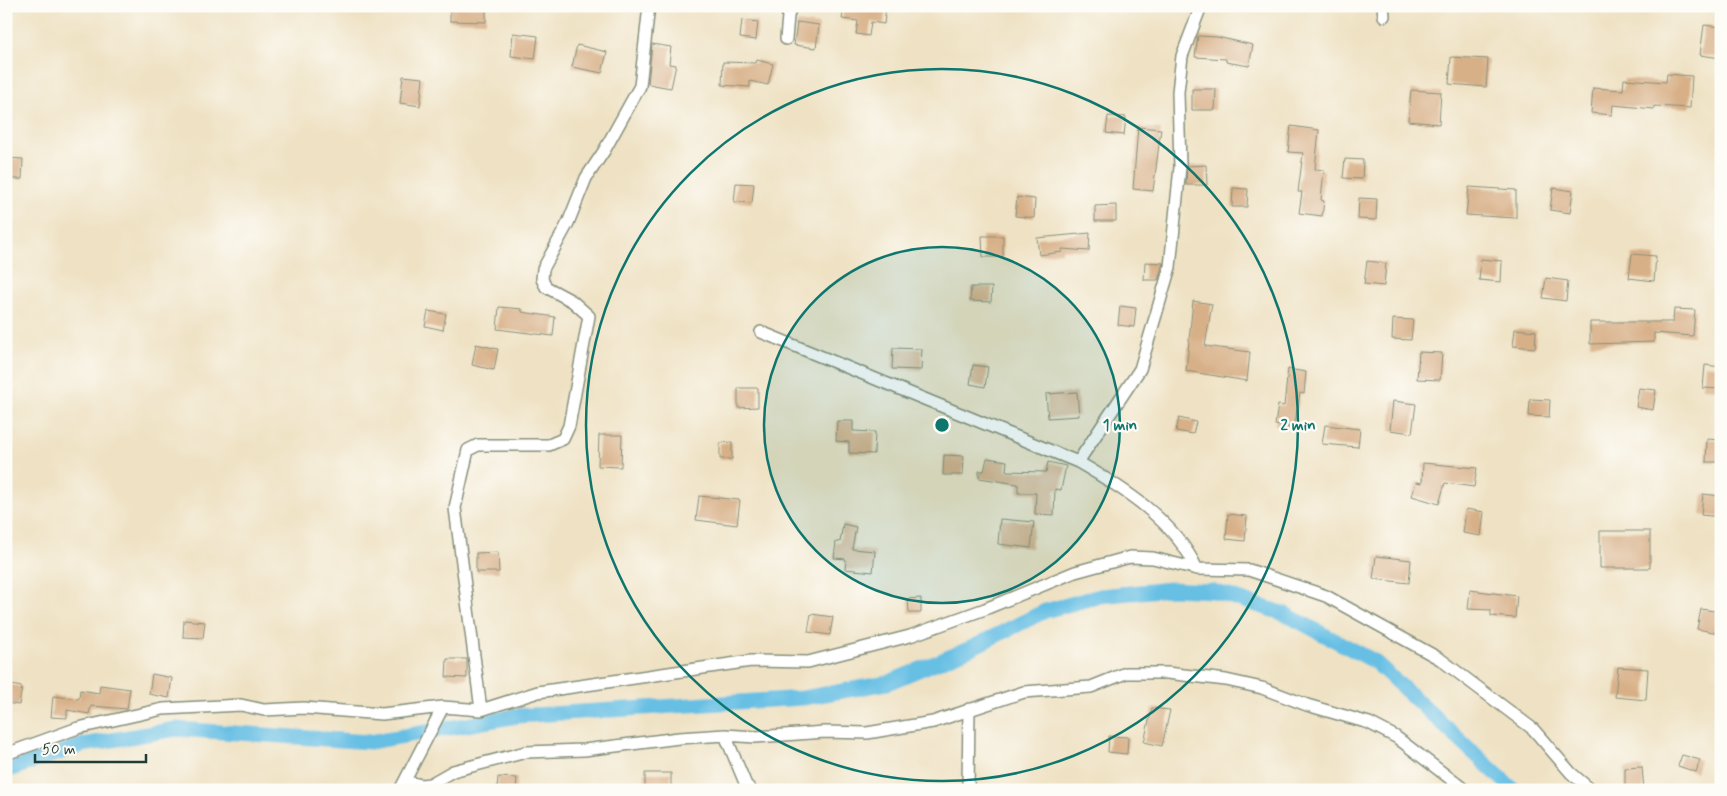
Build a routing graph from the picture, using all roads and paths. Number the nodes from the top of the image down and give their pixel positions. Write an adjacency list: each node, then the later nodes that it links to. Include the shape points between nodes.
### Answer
1 (649, 6): 10 (street, via 640,86 586,178 568,223 543,269 542,279 546,287 572,301 589,316 569,426 563,439 549,445 478,445 468,450 456,508)
2 (791, 6): 4 (street)
3 (1201, 6): 6 (street, via 1182,56 1178,92 1180,167 1170,267 1140,369)
4 (786, 39)
5 (761, 332): 6 (street)
6 (1078, 462): 7 (street, via 1121,487 1152,512 1172,532)
7 (1198, 569): 10 (street, via 1153,558 1130,557 1075,572 910,636 808,662 751,661 548,690); 17 (street, via 1249,570 1326,596 1440,659 1533,729 1571,773)
8 (442, 707): 10 (street); 12 (street, via 382,714 304,708 264,710 242,705 162,709 78,728); 13 (street)
9 (970, 709): 11 (street, via 933,722 867,733); 15 (street); 16 (street, via 1024,692 1092,687 1126,673 1166,673 1226,680 1262,688 1369,723 1396,737)
10 (481, 710)
11 (724, 735): 13 (street, via 584,750 526,752 453,771 430,784); 14 (street)
12 (6, 754)
13 (402, 785)
14 (751, 790)
15 (968, 790)
16 (1465, 790)
17 (1591, 790)

